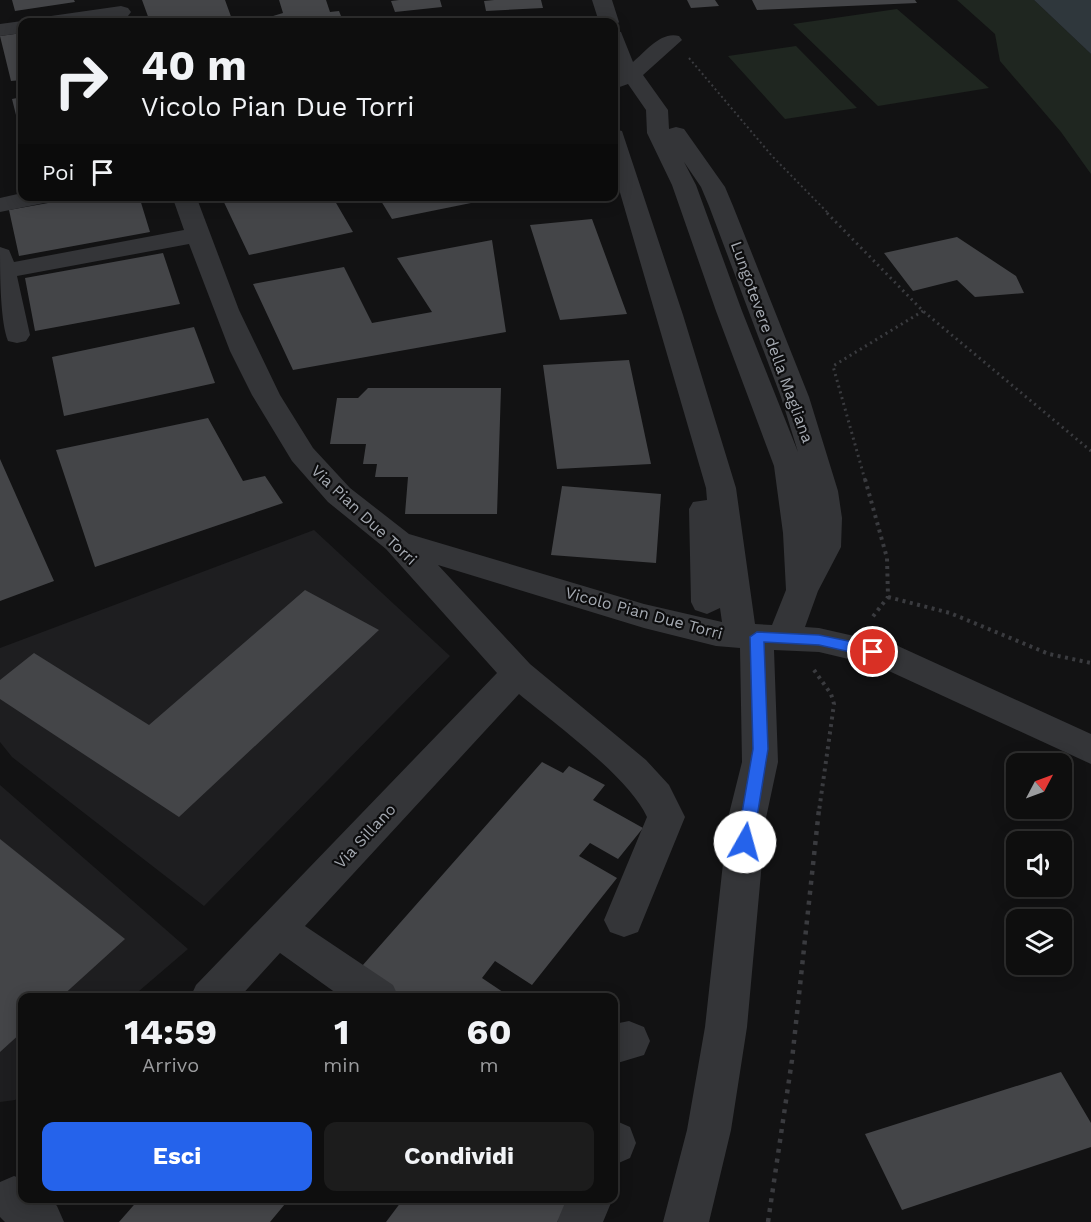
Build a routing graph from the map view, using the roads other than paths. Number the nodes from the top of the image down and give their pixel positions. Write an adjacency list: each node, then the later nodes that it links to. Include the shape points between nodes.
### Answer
1 (602, 0): 4 (street)
2 (121, 12): 3 (street)
3 (79, 18)
4 (608, 18)
5 (18, 28): 6 (street)
6 (0, 30)
7 (672, 40): 9 (street)
8 (618, 50): 9 (street, Lungotevere della Magliana)
9 (622, 79): 22 (street, Lungotevere della Magliana, via 657,110 658,133 684,185 789,466 800,533 802,590)
10 (618, 149): 19 (street, Lungotevere della Magliana)
11 (18, 182): 12 (street)
12 (0, 185)
13 (20, 201): 15 (street)
14 (186, 201): 16 (street, Via Pian Due Torri)
15 (0, 205)
16 (199, 235): 17 (street); 20 (street, Via Pian Due Torri, via 244,351 289,434 312,468 339,495)
17 (1, 266): 18 (street)
18 (17, 335)
19 (702, 429): 21 (street); 22 (street, Lungotevere della Magliana)
20 (397, 541): 22 (street, Vicolo Pian Due Torri, via 644,616 716,634); 23 (street, Via Pian Due Torri)
21 (708, 602)
22 (760, 637): 24 (street, Vicolo Pian Due Torri, via 819,640 886,655); 31 (street, Lungotevere della Magliana, via 760,762 747,818 724,1038 709,1130)
23 (518, 673): 25 (street, Via Pian Due Torri, via 633,770 656,796 666,817); 26 (street, Via Sillano)
24 (1091, 750)
25 (624, 920)
26 (277, 929): 27 (street, Via Sillano); 28 (street)
27 (216, 993)
28 (371, 993)
29 (588, 1203): 30 (street)
30 (580, 1222)
31 (686, 1222)

